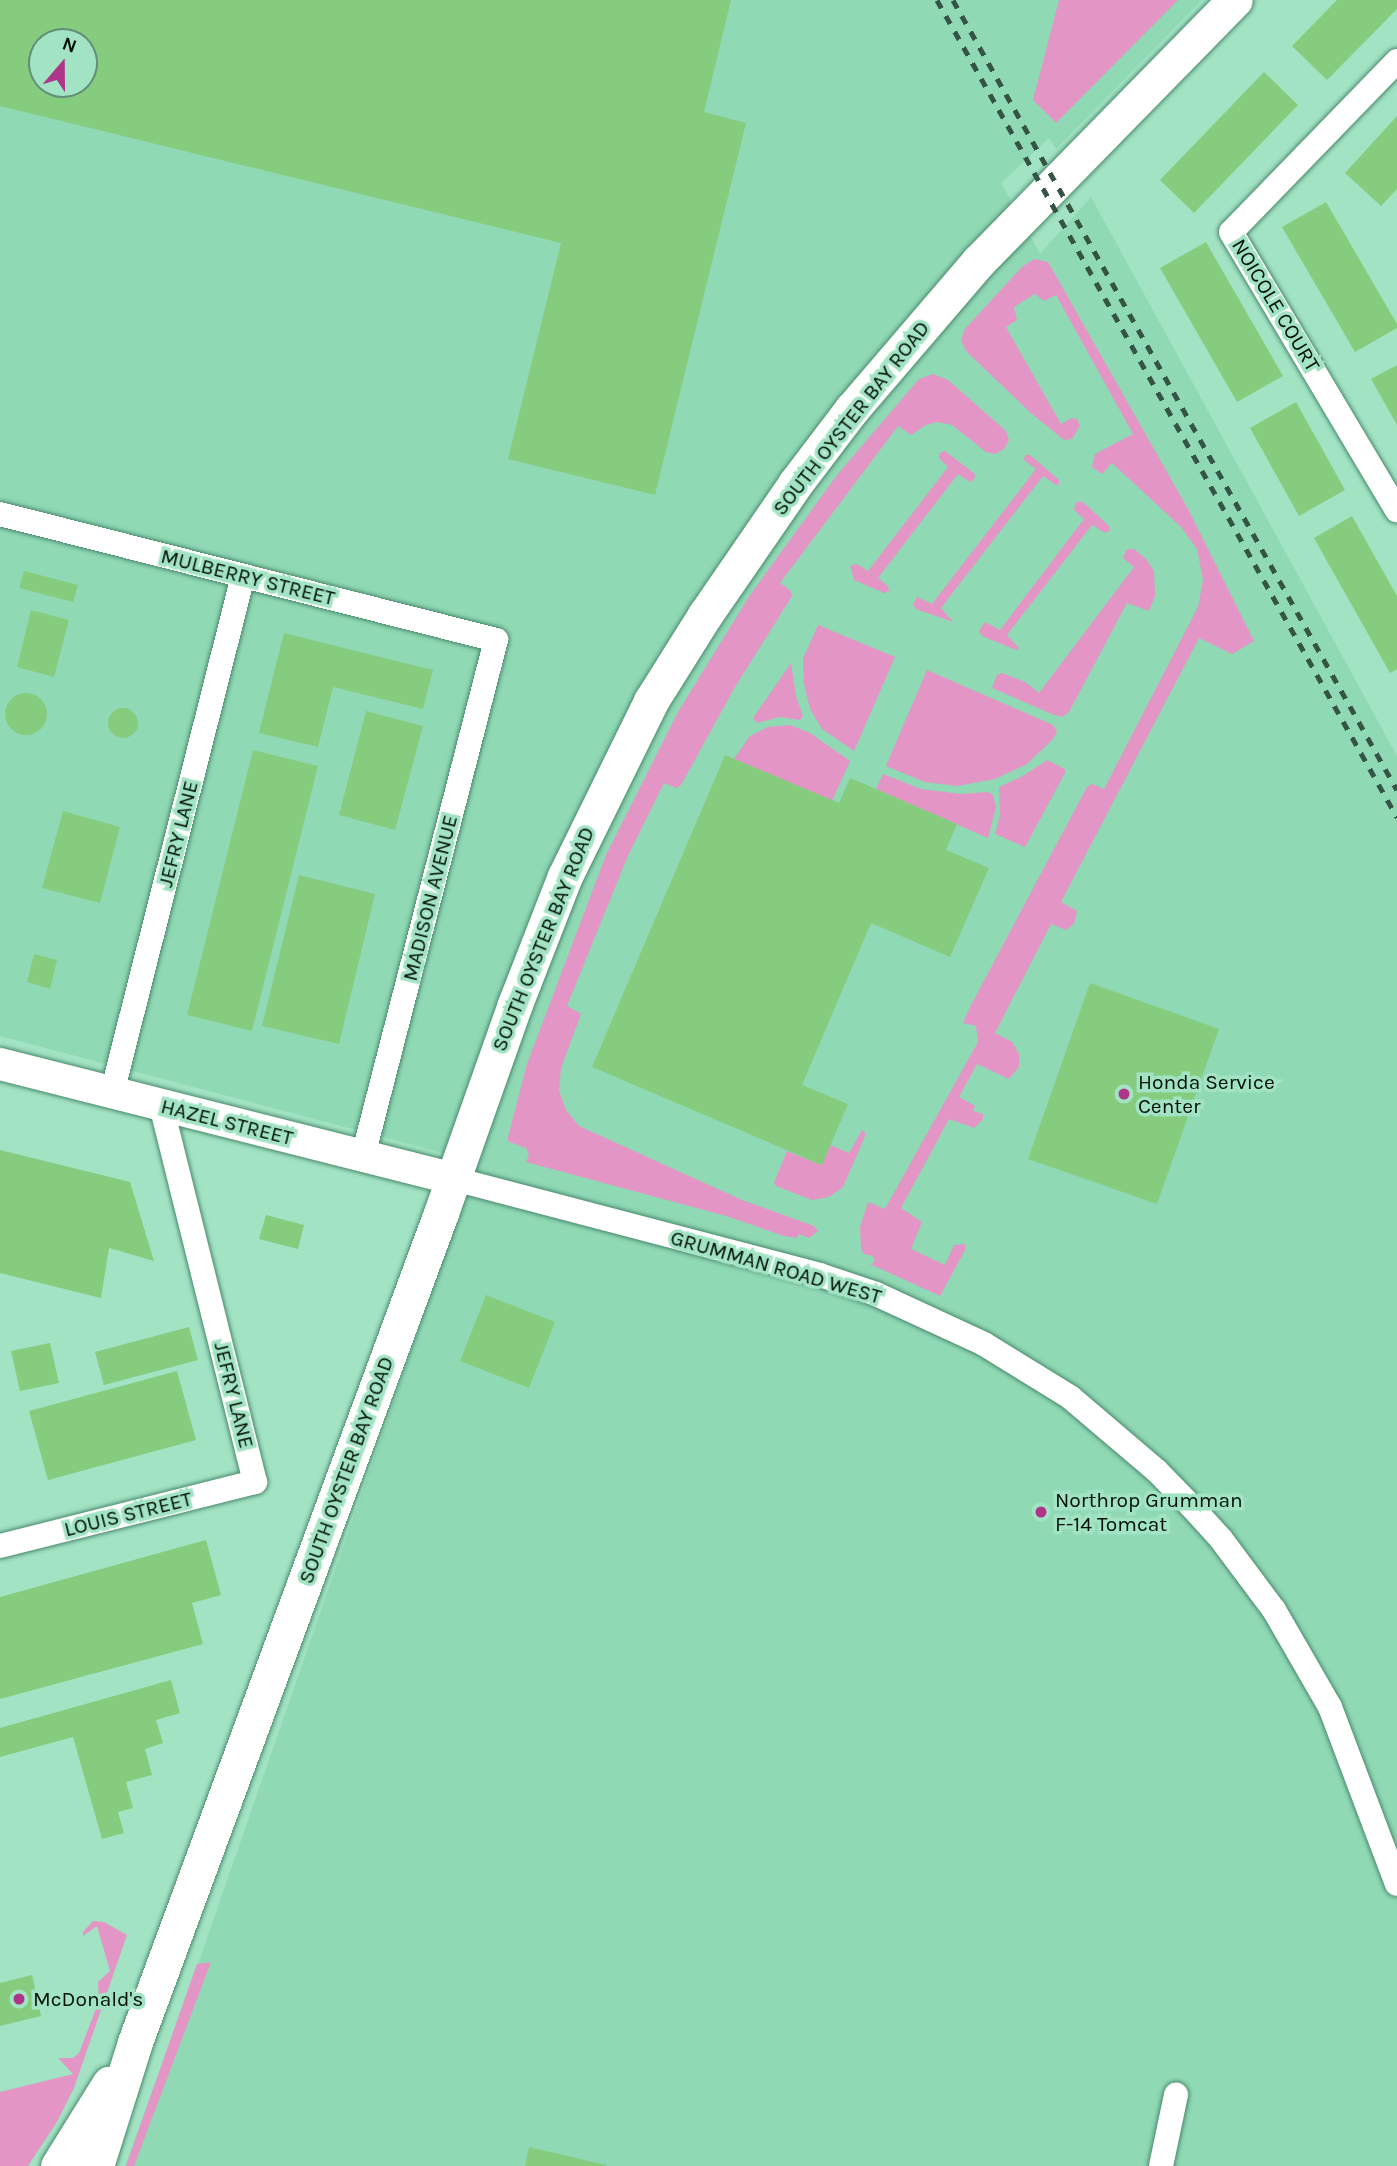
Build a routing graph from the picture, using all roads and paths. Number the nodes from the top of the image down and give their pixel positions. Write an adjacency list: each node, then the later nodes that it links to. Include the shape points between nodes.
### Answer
1 (1234, 0): 11 (main road, SOUTH OYSTER BAY ROAD, via 948,294 803,474 705,615 651,701 565,876)
2 (1397, 61): 3 (street, NOICOLE COURT, via 1231,232)
3 (1397, 510)
4 (0, 514): 5 (street, MULBERRY STREET)
5 (243, 576): 6 (street, MULBERRY STREET); 8 (street, JEFRY LANE)
6 (496, 640): 10 (street, MADISON AVENUE)
7 (0, 1064): 8 (street, HAZEL STREET)
8 (112, 1093): 9 (street, HAZEL STREET)
9 (161, 1105): 10 (street, HAZEL STREET); 12 (street, JEFRY LANE)
10 (363, 1156): 11 (street, HAZEL STREET)
11 (454, 1179): 14 (street, GRUMMAN ROAD WEST, via 820,1275 876,1294 985,1344 1070,1397 1174,1489 1221,1539 1274,1610 1330,1707); 15 (main road, SOUTH OYSTER BAY ROAD)
12 (255, 1482): 13 (street, LOUIS STREET)
13 (0, 1546)
14 (1397, 1884)
15 (135, 2042): 17 (main road, SOUTH OYSTER BAY ROAD); 18 (main road, SOUTH OYSTER BAY ROAD)
16 (1176, 2095): 19 (street)
17 (58, 2166)
18 (96, 2166)
19 (1161, 2166)

